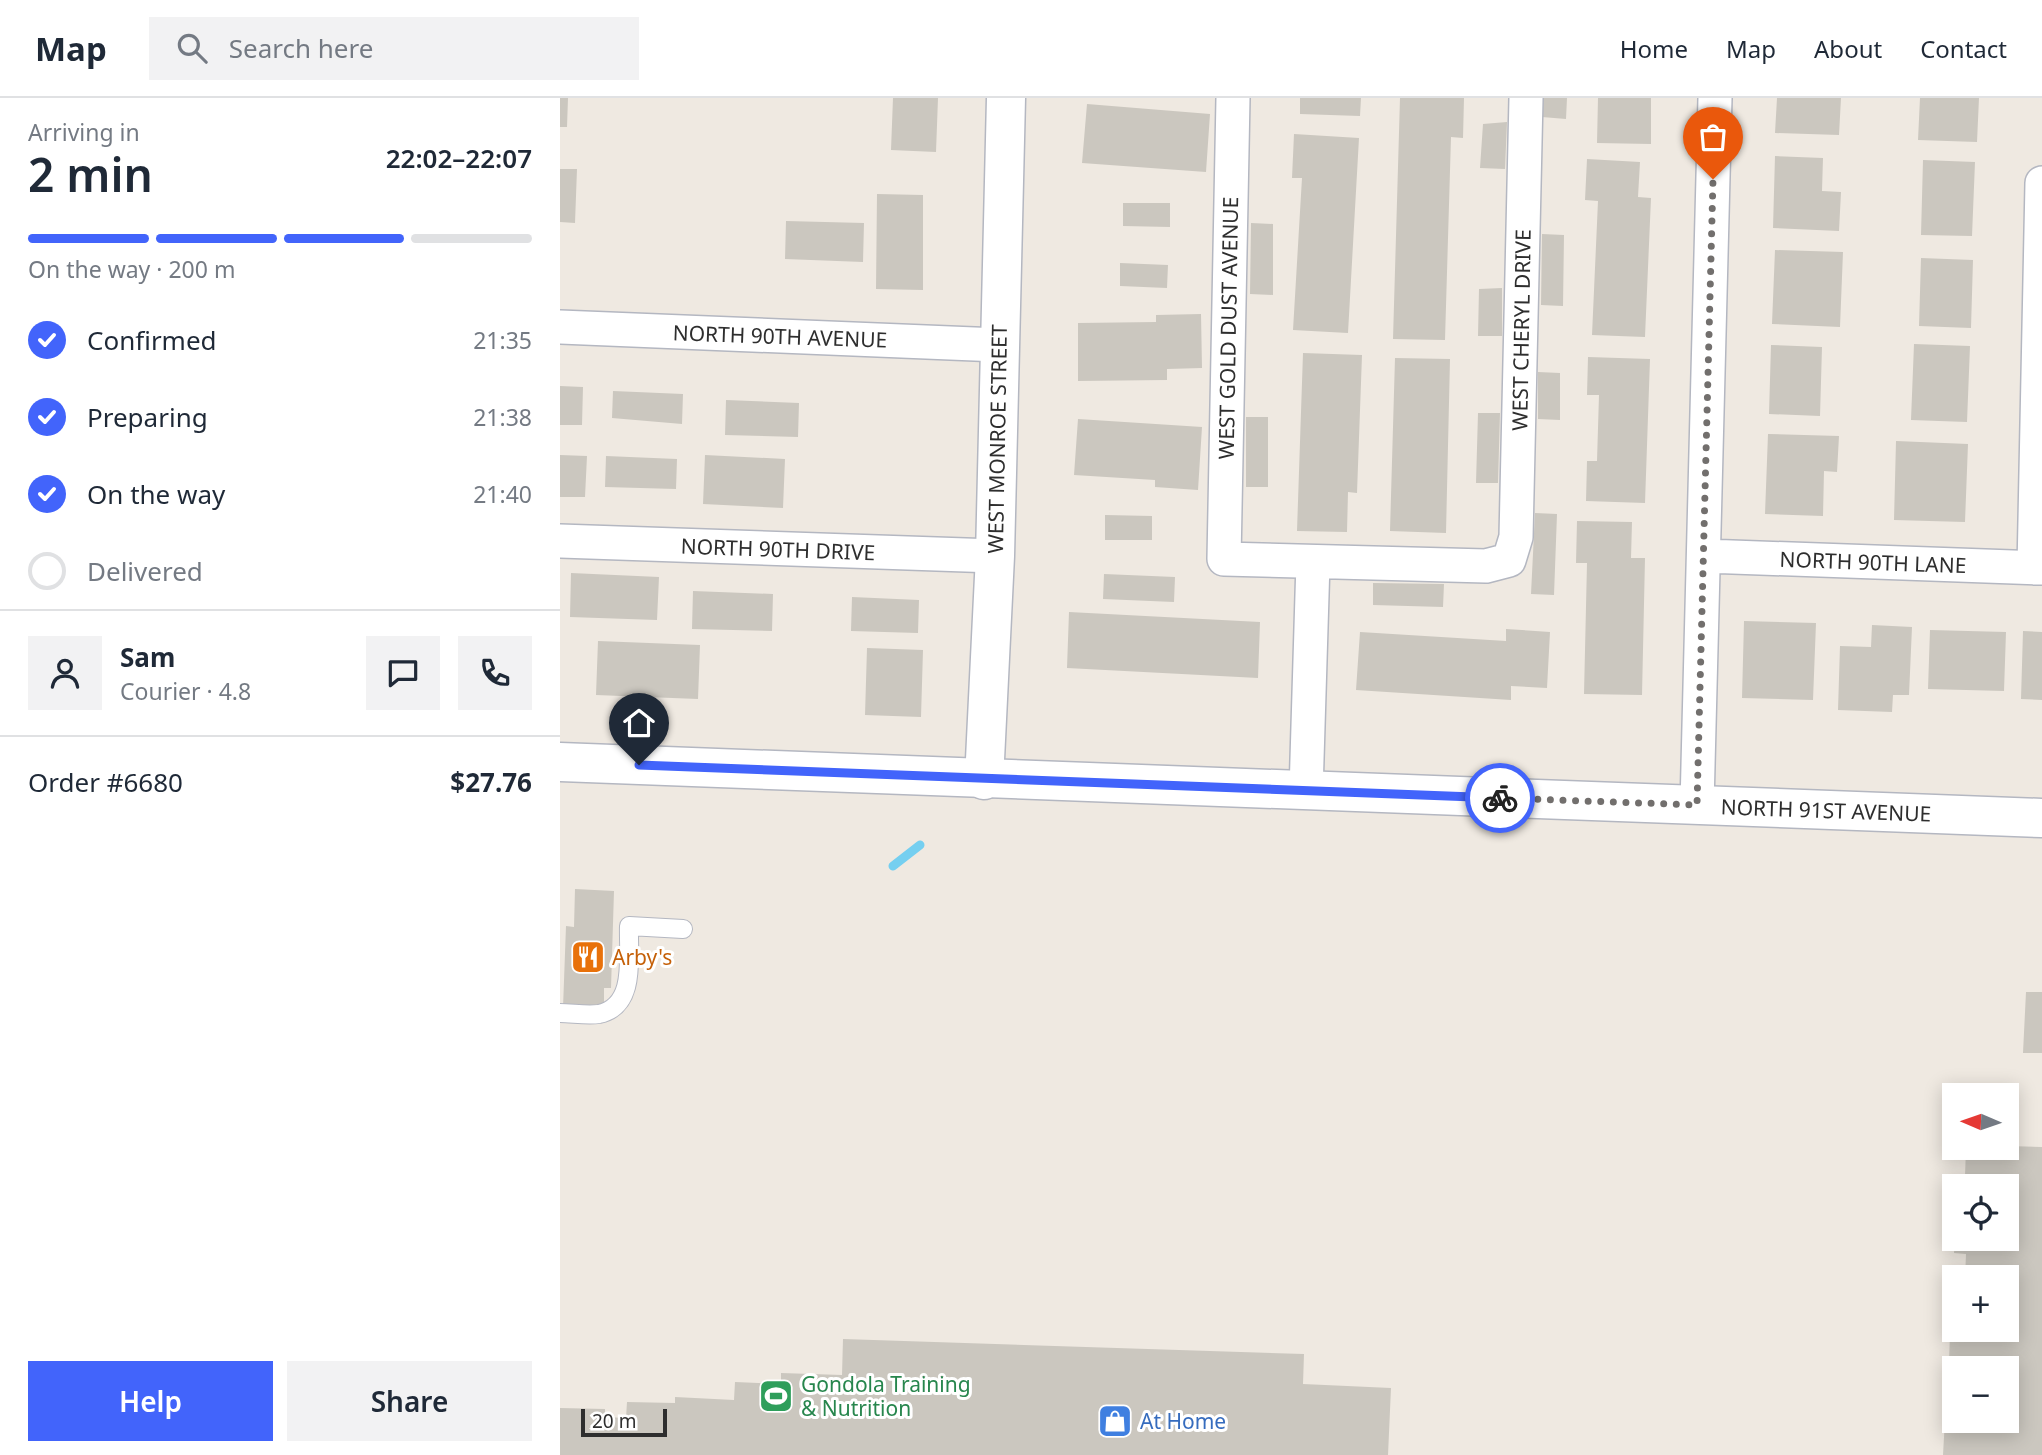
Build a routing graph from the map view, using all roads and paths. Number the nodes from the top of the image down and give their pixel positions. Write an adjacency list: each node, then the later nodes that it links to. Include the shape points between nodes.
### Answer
1 (1006, 98): 7 (main road, WEST MONROE STREET)
2 (1233, 98): 11 (street, WEST GOLD DUST AVENUE, via 1224,559)
3 (1526, 98): 11 (street, WEST CHERYL DRIVE, via 1516,537 1509,560 1486,566)
4 (1715, 98): 10 (street)
5 (2042, 183): 12 (street)
6 (560, 327): 7 (street, NORTH 90TH AVENUE)
7 (999, 345): 9 (main road, WEST MONROE STREET)
8 (560, 541): 9 (street, NORTH 90TH DRIVE)
9 (995, 556): 14 (main road, WEST MONROE STREET)
10 (1705, 556): 12 (street, NORTH 90TH LANE); 16 (street)
11 (1313, 562): 15 (street)
12 (2038, 568)
13 (560, 761): 14 (main road, NORTH 91ST AVENUE)
14 (985, 780): 15 (main road, NORTH 91ST AVENUE)
15 (1306, 792): 16 (main road, NORTH 91ST AVENUE)
16 (1697, 805): 17 (main road, NORTH 91ST AVENUE)
17 (2042, 818)
18 (683, 929): 19 (lane, via 629,926 627,988 620,1004 598,1014)
19 (560, 1013)

